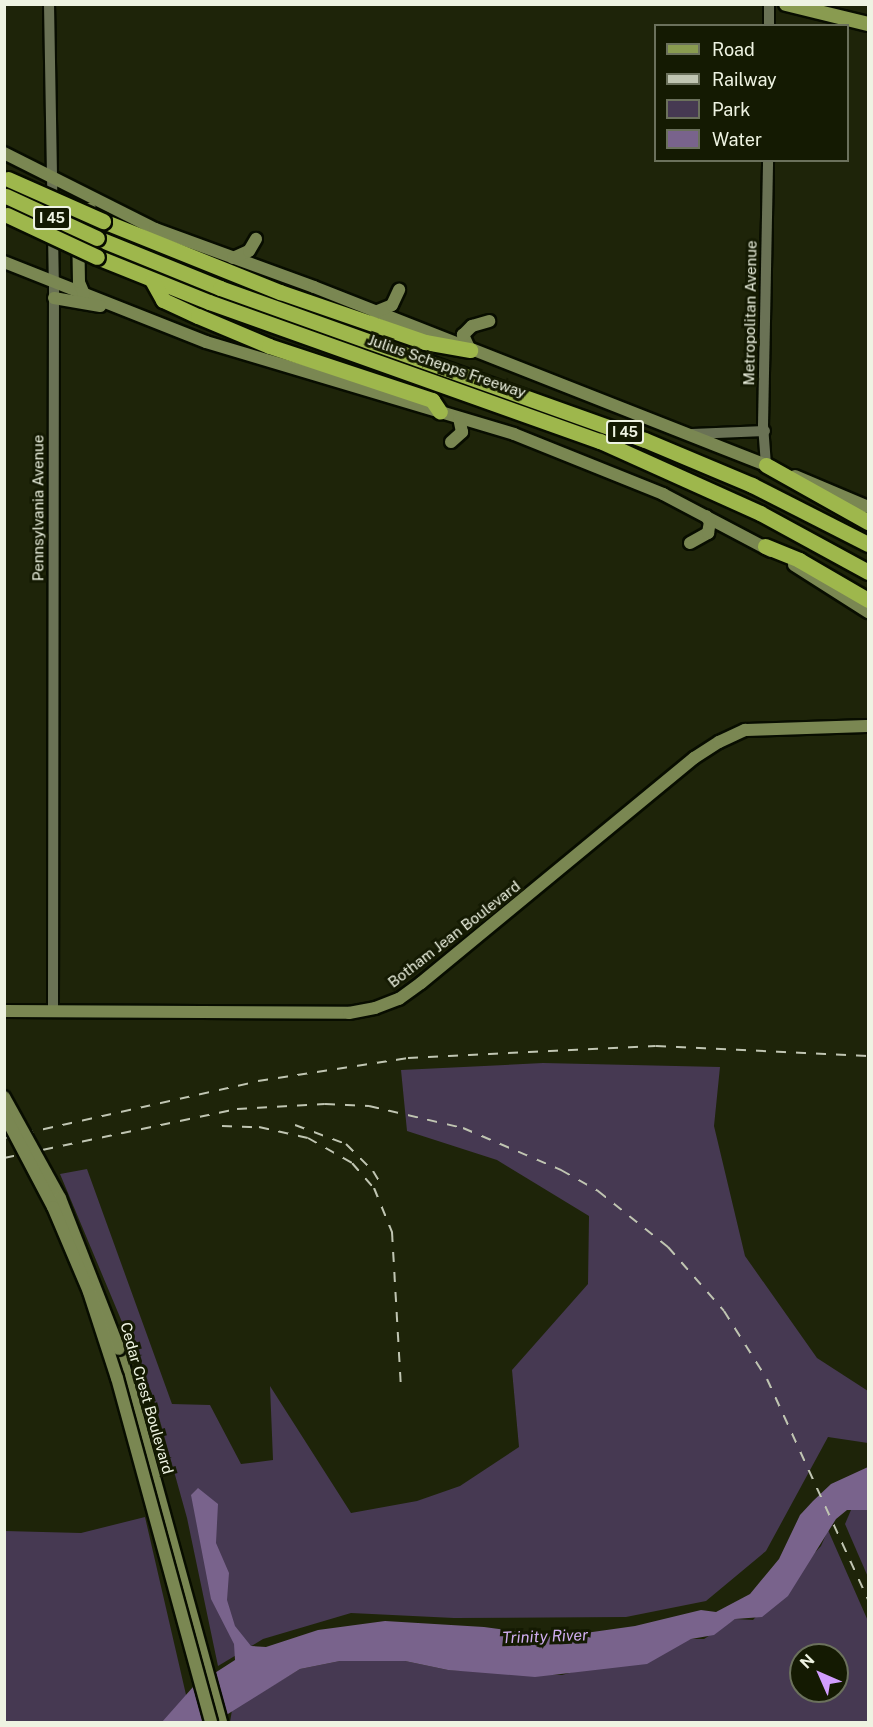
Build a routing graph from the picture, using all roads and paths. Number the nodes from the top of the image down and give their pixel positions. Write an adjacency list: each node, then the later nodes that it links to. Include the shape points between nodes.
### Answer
1 (49, 4): 8 (street, Pennsylvania Avenue)
2 (769, 4): 4 (street)
3 (786, 4): 5 (main road)
4 (769, 24)
5 (868, 24)
6 (4, 153): 8 (main road, Julius Schepps Freeway)
7 (768, 162): 27 (street, Metropolitan Avenue)
8 (53, 177): 11 (main road, Julius Schepps Freeway); 17 (street, Pennsylvania Avenue)
9 (6, 179): 24 (highway, bridge, via 280,292 425,342)
10 (5, 195): 35 (highway, Julius Schepps Freeway / I 45, bridge, via 211,284 645,440 752,485)
11 (106, 204): 14 (main road, Julius Schepps Freeway, via 155,230); 19 (main road, via 87,211 78,226 79,282)
12 (6, 214): 16 (highway, Julius Schepps Freeway / I 45, bridge)
13 (256, 239): 14 (main road, via 249,251)
14 (233, 258): 22 (main road, Julius Schepps Freeway)
15 (4, 262): 17 (main road)
16 (152, 280): 25 (highway, via 164,300 198,316 269,346 432,400); 37 (highway, Julius Schepps Freeway / I 45, via 586,435 734,500)
17 (54, 283): 19 (main road); 20 (street, Pennsylvania Avenue)
18 (399, 290): 22 (main road, via 392,305)
19 (84, 294): 21 (main road)
20 (54, 298): 21 (main road); 42 (street, Pennsylvania Avenue)
21 (120, 309): 25 (main road, via 262,360)
22 (375, 312): 24 (main road, Julius Schepps Freeway)
23 (489, 321): 24 (main road, via 472,326 463,335)
24 (470, 350): 28 (main road, Julius Schepps Freeway)
25 (440, 412): 26 (main road)
26 (459, 418): 29 (main road, via 462,432); 32 (main road, via 514,434)
27 (765, 431): 28 (street); 30 (street, Metropolitan Avenue)
28 (692, 434): 30 (main road, Julius Schepps Freeway)
29 (451, 442)
30 (766, 465): 31 (main road, Julius Schepps Freeway); 33 (highway)
31 (868, 507)
32 (706, 516): 34 (main road, via 710,522 708,532); 36 (main road)
33 (868, 522)
34 (690, 543)
35 (868, 544)
36 (765, 546): 38 (highway, via 799,560); 39 (main road)
37 (868, 572)
38 (868, 600)
39 (868, 612)
40 (868, 726): 42 (main road, Botham Jean Boulevard, via 745,730 719,742 694,758 421,983 399,999 375,1008 349,1013)
41 (4, 1011): 42 (main road, Botham Jean Boulevard)
42 (52, 1011)
43 (4, 1097): 46 (main road, Cedar Crest Boulevard, bridge, via 60,1198 102,1300)
44 (4, 1114): 45 (main road, Cedar Crest Boulevard, bridge, via 53,1206 96,1312)
45 (211, 1722)
46 (221, 1722)

